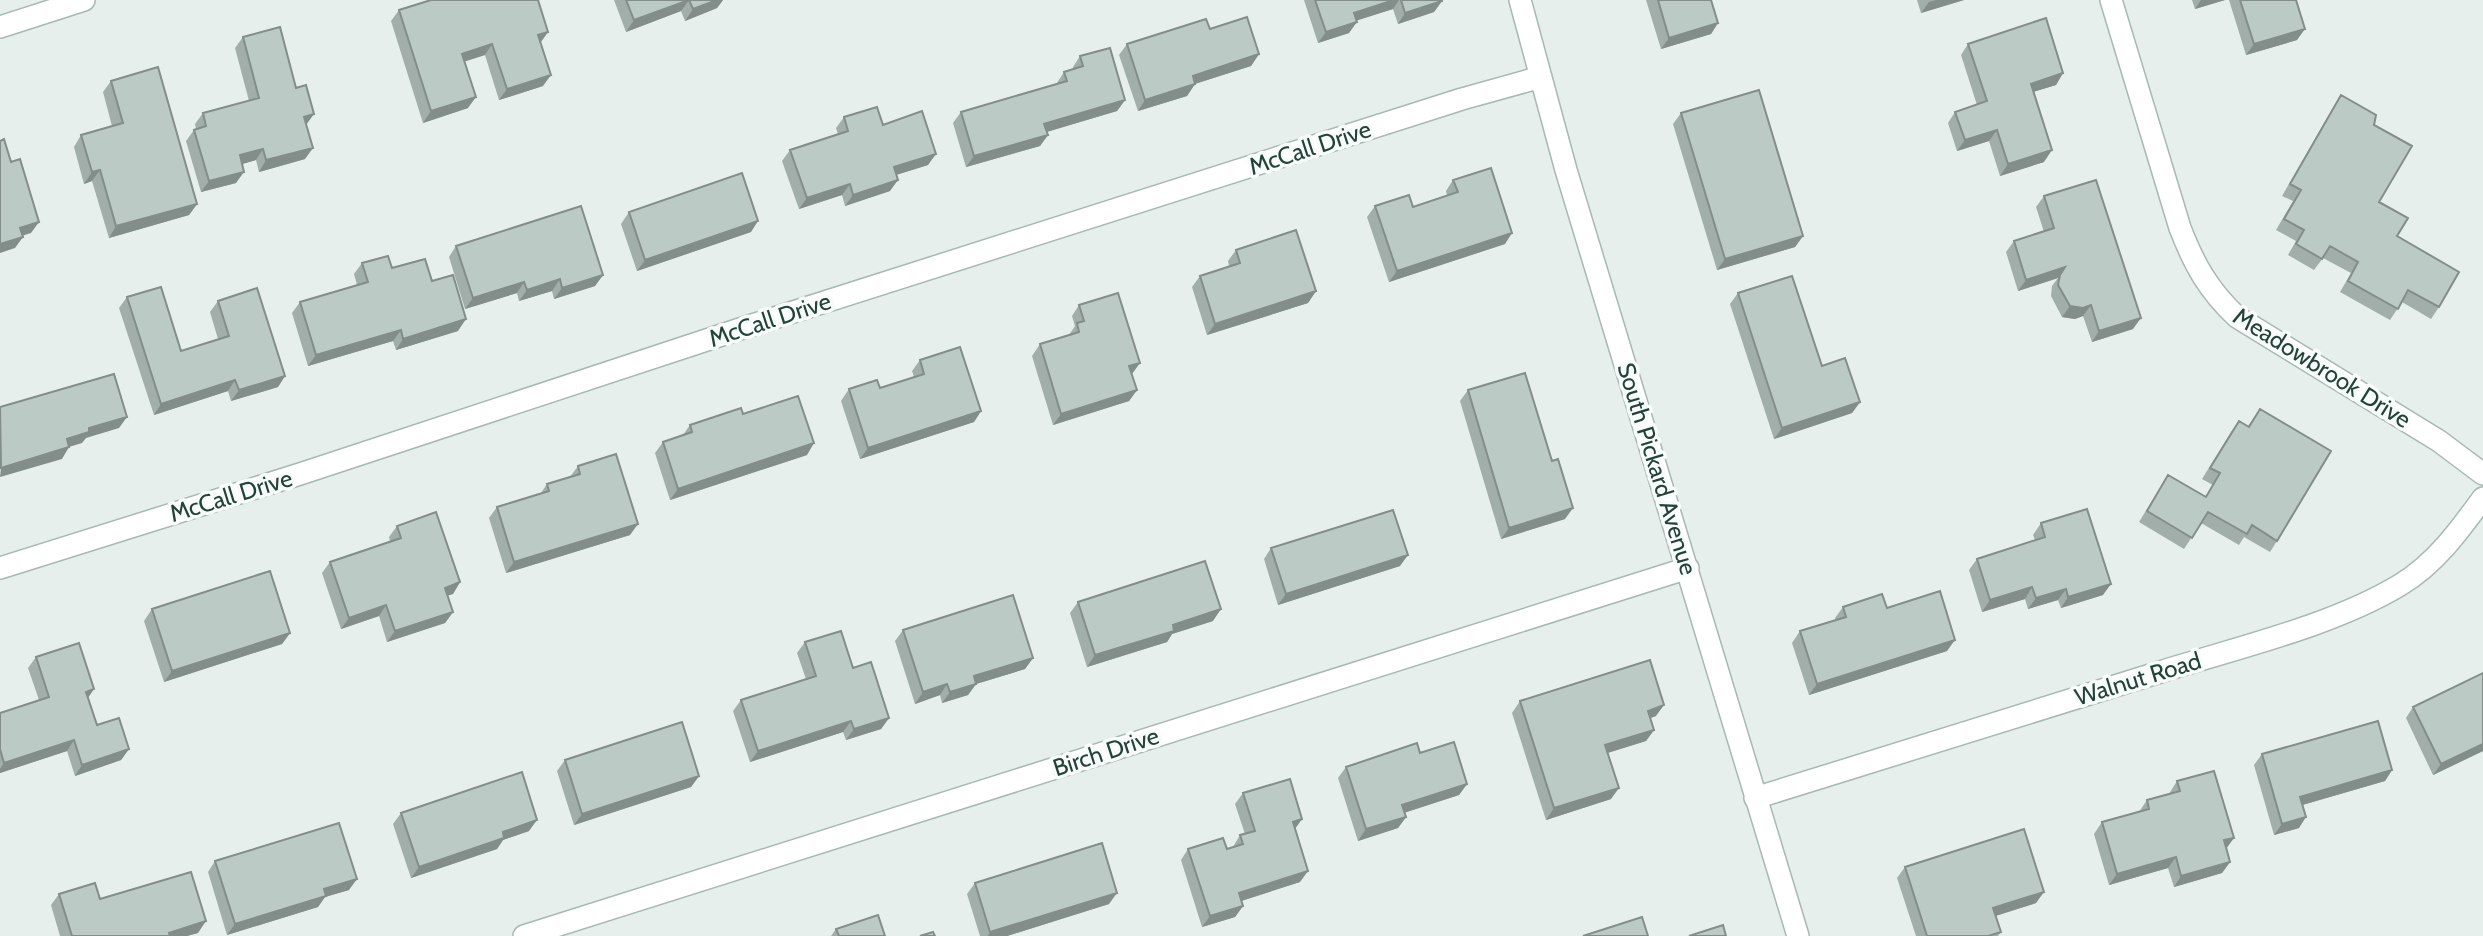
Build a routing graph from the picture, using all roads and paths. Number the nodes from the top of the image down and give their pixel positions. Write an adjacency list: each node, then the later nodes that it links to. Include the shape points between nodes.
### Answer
1 (81, 0): 4 (street)
2 (1520, 0): 5 (street, South Pickard Avenue)
3 (2111, 0): 6 (street, Meadowbrook Drive, via 2180,228 2193,261 2216,298 2236,317 2439,441)
4 (0, 27)
5 (1541, 77): 8 (street, McCall Drive, via 772,318); 9 (street, South Pickard Avenue)
6 (2483, 474)
7 (2483, 498): 10 (street, Walnut Road, via 2429,564 2402,584 2354,608)
8 (0, 568)
9 (1688, 568): 10 (street, South Pickard Avenue); 11 (street, Birch Drive)
10 (1755, 799): 12 (street, South Pickard Avenue)
11 (524, 936)
12 (1798, 936)

